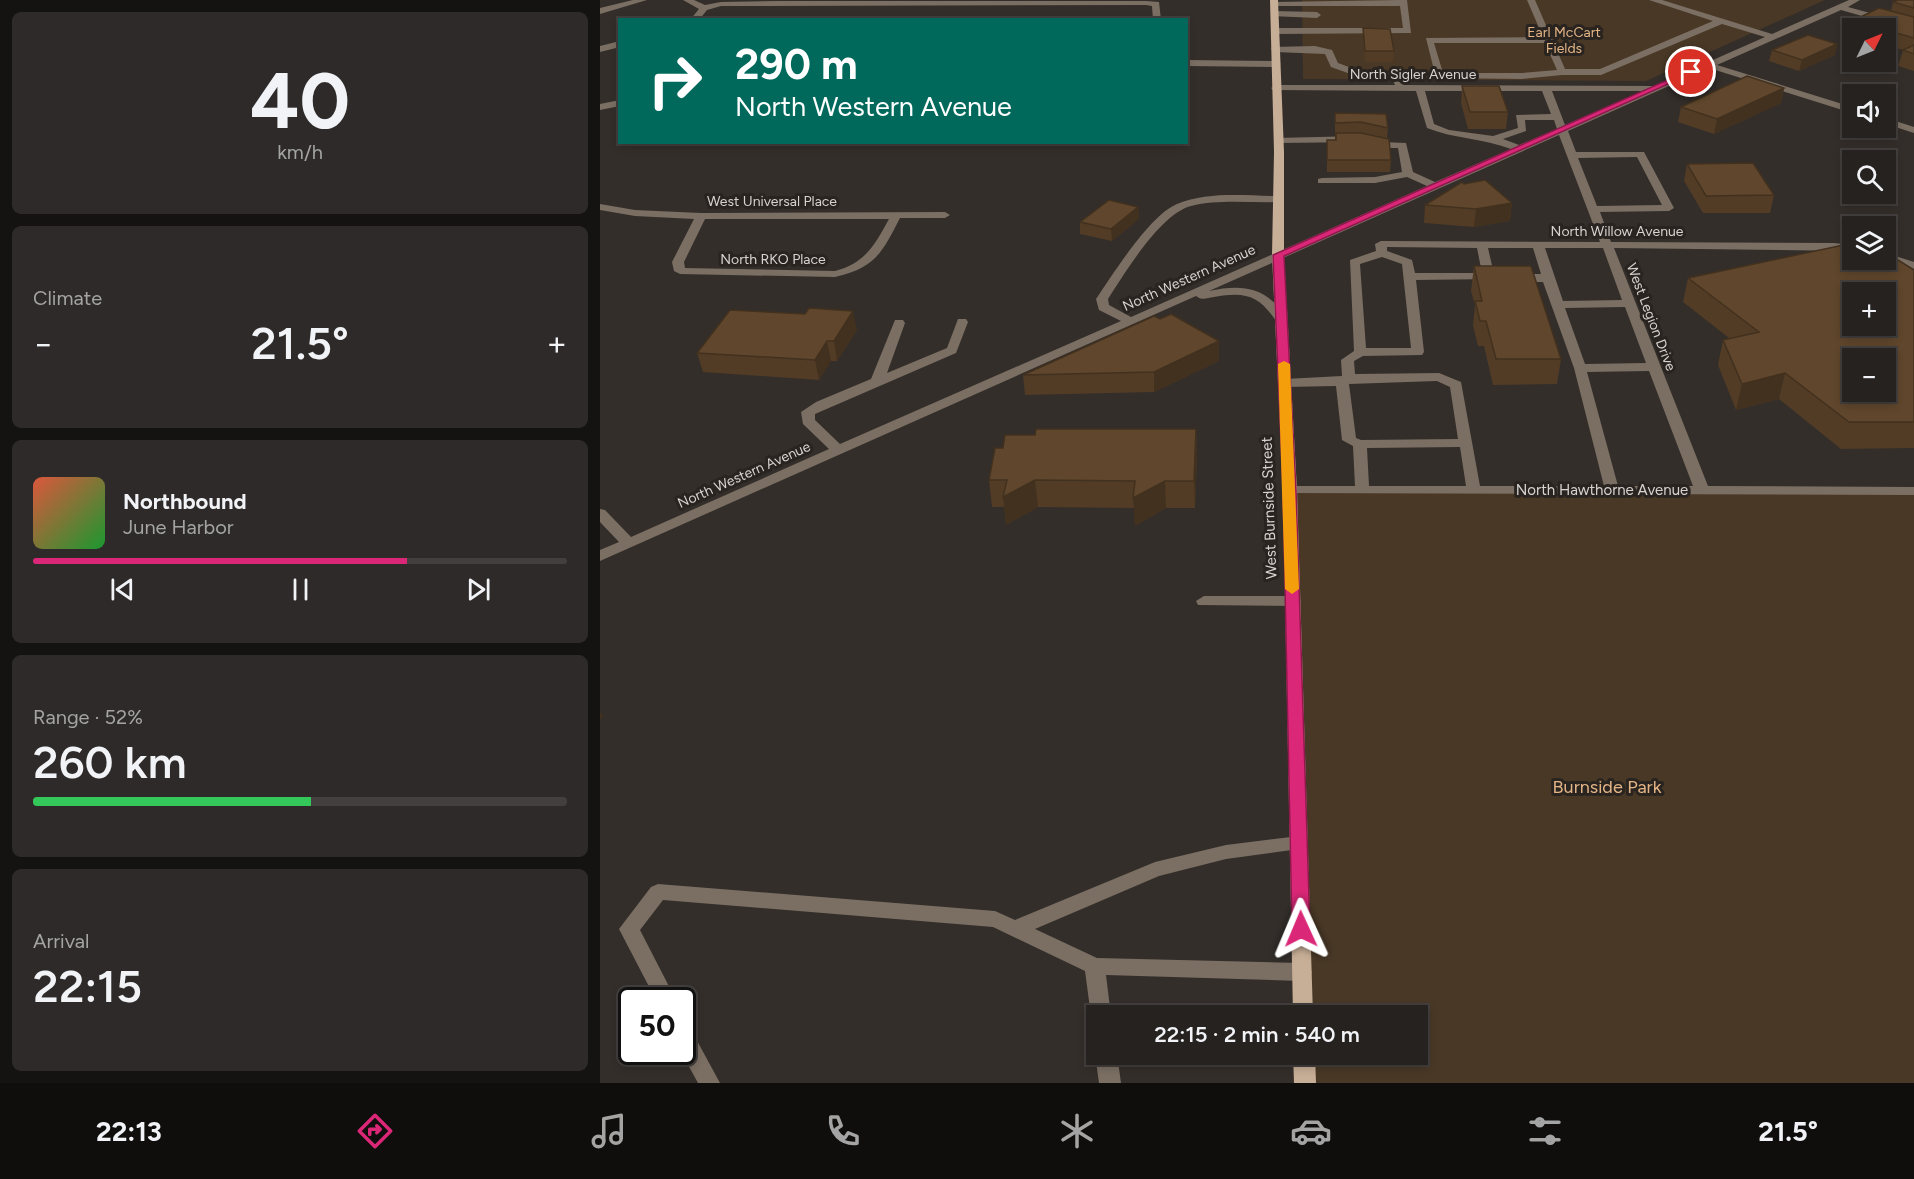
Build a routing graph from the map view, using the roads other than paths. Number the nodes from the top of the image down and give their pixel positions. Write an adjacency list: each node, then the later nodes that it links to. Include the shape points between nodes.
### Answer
1 (643, 0): 14 (street)
2 (687, 0): 13 (street)
3 (790, 0): 9 (street)
4 (1531, 0): 23 (street)
5 (1653, 0): 18 (street)
6 (1856, 0): 12 (street, North Western Avenue)
7 (718, 2): 9 (street); 13 (street)
8 (1403, 2): 10 (street); 21 (street, via 1408,31)
9 (779, 3): 17 (street, via 1156,4)
10 (1316, 4): 11 (street); 15 (street)
11 (1274, 6): 15 (street); 20 (main road, West Burnside Street)
12 (1840, 7): 19 (street); 22 (street, North Western Avenue)
13 (704, 8): 16 (street)
14 (600, 11)
15 (1317, 15): 21 (street)
16 (696, 18)
17 (1157, 18)
18 (1721, 21): 22 (street); 30 (street, via 1601,72)
19 (1914, 27)
20 (1275, 31): 21 (street); 26 (main road, West Burnside Street)
21 (1319, 31)
22 (1773, 37): 29 (street, North Western Avenue)
23 (1548, 40): 30 (street); 30 (street, via 1429,40 1439,76)
24 (618, 44): 25 (street)
25 (600, 49)
26 (1275, 49): 28 (main road, West Burnside Street); 32 (street, via 1329,52 1334,65 1356,73 1396,75)
27 (1188, 63): 28 (street)
28 (1276, 64): 31 (main road, West Burnside Street)
29 (1708, 65): 36 (street, North Western Avenue); 39 (street)
30 (1564, 72): 35 (street)
31 (1276, 88): 32 (street, North Sigler Avenue); 45 (main road, West Burnside Street)
32 (1400, 88): 33 (street, North Sigler Avenue)
33 (1420, 88): 34 (street, North Sigler Avenue); 44 (street, via 1430,126 1447,133)
34 (1546, 88): 35 (street, North Sigler Avenue); 40 (street, West Legion Drive)
35 (1572, 88): 36 (street, North Sigler Avenue)
36 (1657, 88): 43 (street, North Western Avenue)
37 (618, 103): 38 (street)
38 (600, 107)
39 (1842, 107)
40 (1557, 117): 43 (street, West Legion Drive); 44 (street, via 1519,117 1523,129)
41 (1896, 124): 42 (street)
42 (1914, 129)
43 (1563, 130): 46 (street, North Western Avenue); 47 (street, West Legion Drive)
44 (1494, 139): 46 (street)
45 (1279, 140): 48 (street, via 1361,140 1402,145); 51 (main road, West Burnside Street)
46 (1519, 149): 50 (street, North Western Avenue)
47 (1572, 154): 53 (street, West Legion Drive); 53 (street, via 1640,154 1669,208)
48 (1408, 174): 49 (street, via 1375,180); 50 (street)
49 (1322, 181)
50 (1436, 186): 62 (street, North Western Avenue)
51 (1279, 199): 62 (main road, West Burnside Street); 71 (street, via 1200,202 1170,211 1102,299 1103,307)
52 (600, 207): 55 (street, West Universal Place)
53 (1594, 209): 59 (street, West Legion Drive)
54 (945, 215): 56 (street, West Universal Place)
55 (701, 216): 56 (street, West Universal Place); 56 (street, North RKO Place, via 678,262 680,271 855,271 871,260)
56 (896, 216)
57 (1482, 245): 58 (street, North Willow Avenue); 61 (street, North Willow Avenue); 66 (street)
58 (1538, 245): 59 (street, North Willow Avenue); 67 (street)
59 (1608, 246): 60 (street, North Willow Avenue); 68 (street, West Legion Drive)
60 (1842, 247)
61 (1381, 248): 65 (street, via 1408,262); 75 (street, North Willow Avenue, via 1353,262)
62 (1278, 255): 70 (street, North Western Avenue); 72 (main road, West Burnside Street)
63 (1896, 260): 64 (street)
64 (1914, 266)
65 (1409, 276): 66 (street); 75 (street, via 1418,352)
66 (1489, 277): 67 (street)
67 (1548, 278): 69 (street)
68 (1630, 303): 69 (street); 76 (street, West Legion Drive)
69 (1558, 305): 77 (street)
70 (1150, 311): 71 (street, North Western Avenue); 72 (street, via 1221,292 1243,291 1275,305)
71 (1130, 321): 83 (street, North Western Avenue)
72 (1282, 321): 80 (main road, West Burnside Street)
73 (899, 322): 79 (street)
74 (962, 322): 79 (street, via 952,350)
75 (1360, 352): 78 (street, via 1347,360)
76 (1654, 367): 77 (street); 88 (street, West Legion Drive)
77 (1580, 368): 87 (street)
78 (1346, 380): 80 (street); 81 (street, via 1439,378 1456,386); 82 (street, via 1349,440)
79 (877, 381): 83 (street, via 808,412 808,421)
80 (1285, 383): 84 (main road, West Burnside Street)
81 (1466, 443): 82 (street); 86 (street)
82 (1360, 444): 85 (street)
83 (838, 450): 91 (street, North Western Avenue)
84 (1290, 490): 85 (street, North Hawthorne Avenue); 94 (main road, West Burnside Street)
85 (1362, 490): 86 (street, North Hawthorne Avenue)
86 (1474, 490): 87 (street, North Hawthorne Avenue)
87 (1612, 490): 88 (street, North Hawthorne Avenue)
88 (1702, 490): 89 (street, North Hawthorne Avenue)
89 (1914, 491)
90 (600, 513): 91 (street)
91 (629, 543): 92 (street, North Western Avenue)
92 (600, 556)
93 (1204, 601): 94 (street)
94 (1293, 601): 95 (main road, West Burnside Street)
95 (1299, 843): 96 (street, via 1226,852 1155,869); 98 (main road, West Burnside Street)
96 (1016, 928): 97 (street); 99 (street, via 995,919 658,892 629,929)
97 (1095, 966): 98 (street); 100 (street)
98 (1302, 972): 101 (main road, West Burnside Street)
99 (659, 987)
100 (1100, 1005)
101 (1303, 1005)
102 (696, 1058): 105 (street)
103 (1108, 1065): 106 (street)
104 (1304, 1065): 107 (main road)
105 (709, 1083)
106 (1110, 1083)
107 (1305, 1083)

